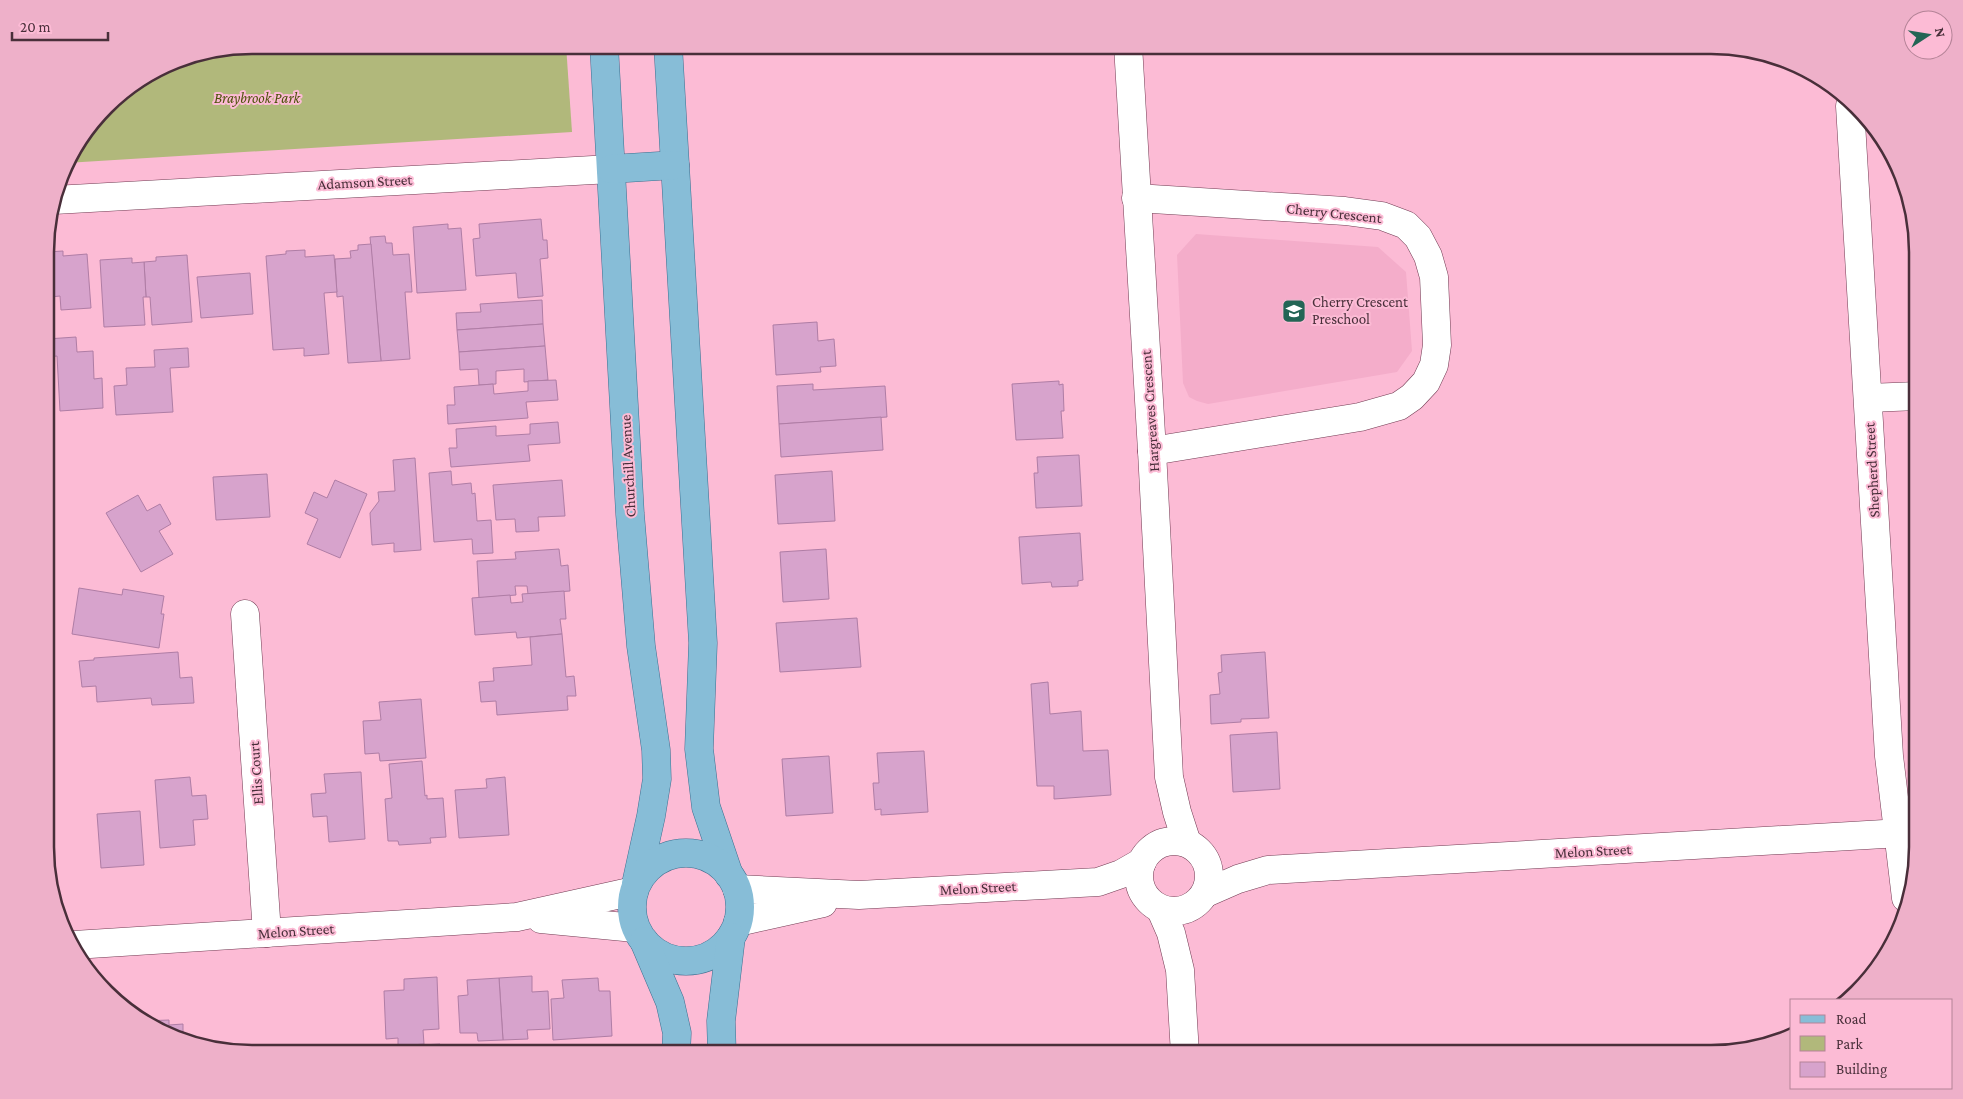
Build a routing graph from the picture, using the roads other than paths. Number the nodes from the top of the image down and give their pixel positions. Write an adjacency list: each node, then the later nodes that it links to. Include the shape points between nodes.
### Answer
1 (605, 54): 6 (main road, Churchill Avenue)
2 (669, 54): 5 (main road)
3 (1128, 54): 7 (street, Hargreaves Crescent)
4 (1850, 111): 10 (street, Shepherd Street)
5 (675, 165): 6 (main road, Adamson Street); 19 (main road, via 703,642 699,749 706,807)
6 (611, 169): 8 (street, Adamson Street); 21 (main road, Churchill Avenue, via 630,514 657,779)
7 (1136, 198): 11 (street, Hargreaves Crescent); 11 (street, Cherry Crescent, via 1382,216 1406,225 1418,236 1434,277 1437,345 1434,365 1426,382 1399,406 1360,417)
8 (61, 200)
9 (1909, 396): 10 (street)
10 (1868, 398): 14 (street, Shepherd Street, via 1889,756)
11 (1152, 451): 13 (street, Hargreaves Crescent)
12 (245, 614): 27 (street, Ellis Court)
13 (1169, 777): 15 (street, Hargreaves Crescent, via 1177,812); 16 (street, Hargreaves Crescent, via 1162,816)
14 (1908, 833): 17 (street, Melon Street); 18 (street, Shepherd Street)
15 (1195, 849): 16 (street, via 1176,841 1164,842); 17 (street, Melon Street); 23 (street, via 1210,873 1210,884)
16 (1148, 855): 20 (street, Melon Street, via 1121,874); 24 (street, via 1139,872 1139,882)
17 (1268, 870): 23 (street, Melon Street, via 1238,879)
18 (1907, 879)
19 (733, 882): 21 (main road, via 716,862 699,854 680,852 647,868); 22 (street, Melon Street); 26 (main road, via 740,905)
20 (1098, 882): 22 (street, Melon Street); 24 (street, Melon Street, via 1125,890)
21 (635, 888): 25 (street, Melon Street); 28 (main road, via 632,910)
22 (859, 895): 26 (street, Melon Street)
23 (1203, 897): 24 (street, via 1191,908 1181,911 1172,912); 30 (street, via 1187,932)
24 (1154, 905): 30 (street, via 1171,932)
25 (518, 917): 27 (street, Melon Street); 28 (street, Melon Street)
26 (734, 929): 28 (main road, via 719,950 704,958 688,961 671,959 656,952); 32 (main road)
27 (267, 932): 29 (street, Melon Street)
28 (640, 934): 31 (main road, via 670,1002)
29 (80, 946)
30 (1180, 970): 33 (street)
31 (676, 1045)
32 (722, 1045)
33 (1184, 1045)

